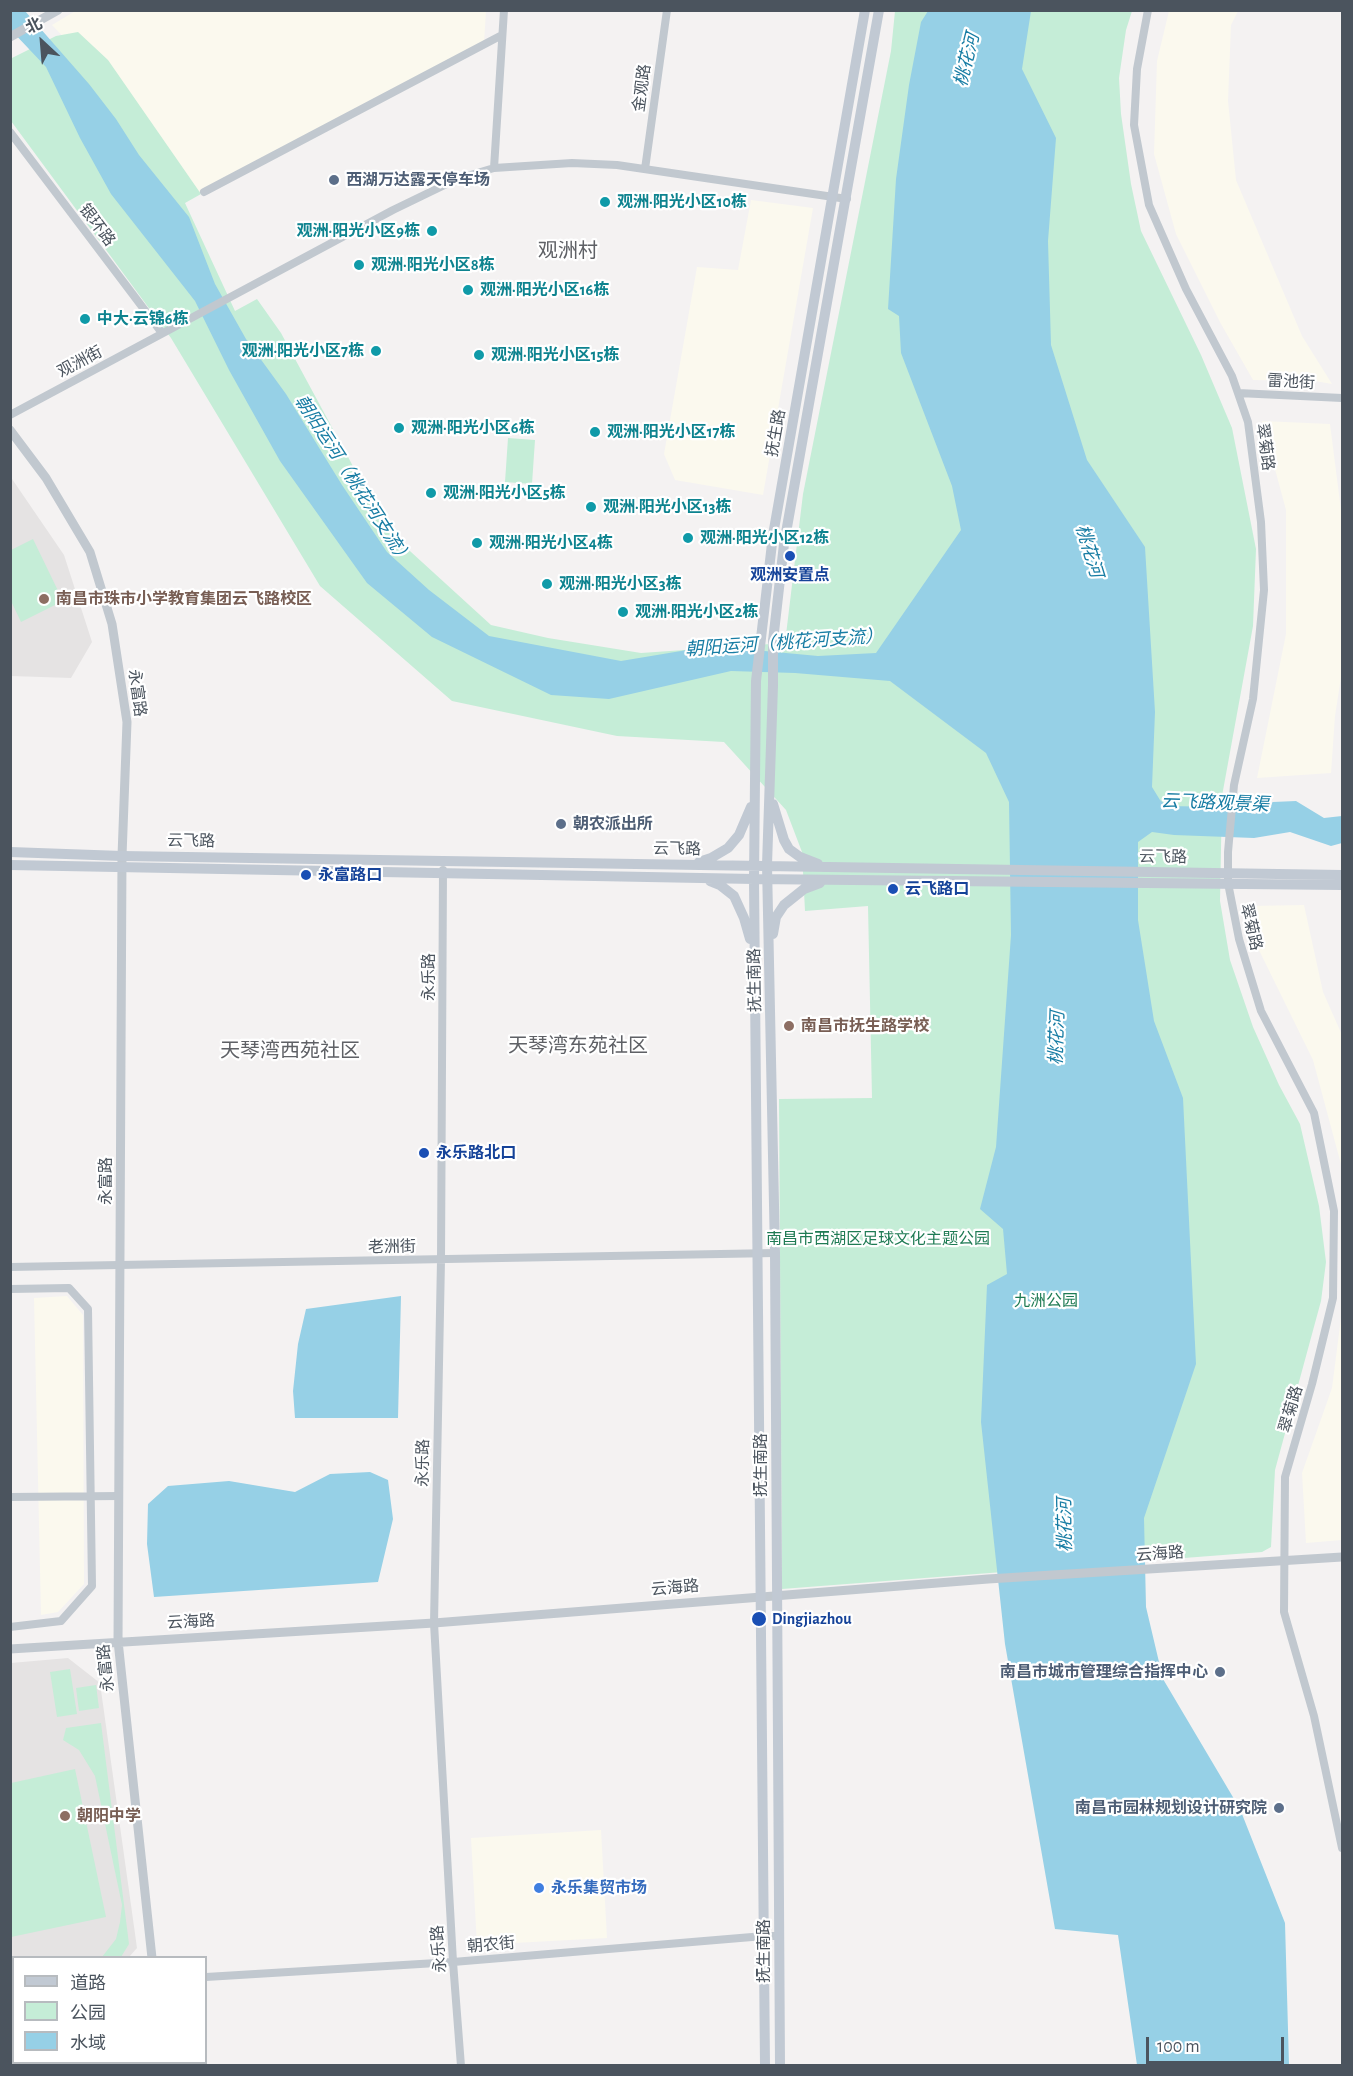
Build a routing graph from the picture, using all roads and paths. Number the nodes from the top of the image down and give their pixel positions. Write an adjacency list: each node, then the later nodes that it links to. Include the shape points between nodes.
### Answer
1 (504, 10): 7 (street)
2 (667, 10): 11 (street, 金观路)
3 (865, 10): 13 (main road, 抚生路)
4 (879, 10): 14 (main road, 抚生路)
5 (1148, 10): 16 (street, 翠菊路, via 1137,69 1134,125 1149,205)
6 (54, 13): 8 (street)
7 (502, 35): 10 (street); 12 (street)
8 (10, 37)
9 (10, 132): 15 (street, 银环路)
10 (494, 168): 11 (street, 观洲街, via 572,163); 15 (street, 观洲街, via 457,179 393,210)
11 (645, 168): 13 (street, 观洲街)
12 (204, 192)
13 (833, 197): 14 (street, 观洲街); 21 (main road, 抚生路, via 773,535 756,681)
14 (847, 199): 20 (main road, 抚生路, bridge, via 784,544 773,640)
15 (162, 333): 18 (street, 观洲街)
16 (1238, 393): 17 (street, 雷池街); 33 (street, 翠菊路, via 1248,422 1262,522 1264,590 1253,699 1234,785)
17 (1342, 398)
18 (10, 415)
19 (10, 430): 24 (street, 永富路, via 46,478 90,552 112,624 127,722)
20 (770, 794): 27 (main road, 抚生路); 29 (main road, via 789,849)
21 (754, 795): 25 (main road, via 747,819 728,848); 28 (main road, 抚生路)
22 (10, 852): 24 (main road, 云飞路)
23 (443, 859): 24 (main road, 云飞路); 25 (main road, 云飞路); 30 (street, 永乐路)
24 (122, 861): 26 (main road, 云飞路); 30 (main road, 云飞路); 43 (street, 永富路)
25 (693, 864): 28 (main road, 云飞路)
26 (10, 865)
27 (767, 865): 28 (main road, 云飞路); 29 (main road, 云飞路); 35 (main road, 抚生南路)
28 (754, 866): 34 (main road, 抚生南路)
29 (824, 866): 33 (main road, 云飞路, via 1148,871)
30 (443, 873): 32 (main road, 云飞路); 42 (street, 永乐路)
31 (1342, 875): 33 (main road, 云飞路)
32 (701, 878): 34 (main road, 云飞路); 38 (main road, via 734,896)
33 (1228, 878): 36 (main road, 云飞路, via 1151,884); 37 (main road, 云飞路); 50 (street, 翠菊路, via 1239,939 1261,1011 1314,1113 1334,1211 1333,1298 1286,1477)
34 (754, 879): 35 (main road, 云飞路); 38 (main road, 抚生南路)
35 (768, 879): 36 (main road, 云飞路); 39 (main road, 抚生南路)
36 (829, 880): 39 (main road, via 804,889 784,905 776,917)
37 (1342, 885)
38 (754, 953): 41 (main road, 抚生南路)
39 (769, 955): 40 (main road, 抚生南路)
40 (775, 1253): 41 (street, 老洲街); 51 (main road, 抚生南路)
41 (757, 1255): 42 (street, 老洲街); 52 (main road, 抚生南路)
42 (441, 1260): 43 (street, 老洲街); 53 (street, 永乐路)
43 (121, 1265): 44 (street, 老洲街); 46 (street, 永富路)
44 (10, 1267)
45 (10, 1289): 48 (street, via 69,1288 88,1309)
46 (119, 1496): 48 (street); 55 (street, 永富路)
47 (10, 1497): 48 (street)
48 (91, 1497): 54 (street, via 92,1586 62,1621)
49 (1342, 1557): 50 (street, 云海路)
50 (1284, 1561): 51 (street, 云海路); 57 (street, 翠菊路, via 1284,1612 1314,1716)
51 (777, 1595): 52 (street, 云海路); 59 (main road, 抚生南路)
52 (762, 1596): 53 (street, 云海路); 58 (main road, 抚生南路)
53 (434, 1623): 55 (street, 云海路); 61 (street, 永乐路)
54 (10, 1627)
55 (118, 1641): 56 (street, 云海路); 60 (street, 永富路)
56 (10, 1649)
57 (1342, 1848)
58 (764, 1936): 59 (street, 朝农街); 61 (street, 朝农街); 64 (main road, 抚生南路)
59 (779, 1936): 65 (main road, 抚生南路)
60 (152, 1956)
61 (453, 1962): 62 (street, 朝农街); 63 (street, 永乐路)
62 (207, 1977)
63 (462, 2066)
64 (765, 2066)
65 (780, 2066)

